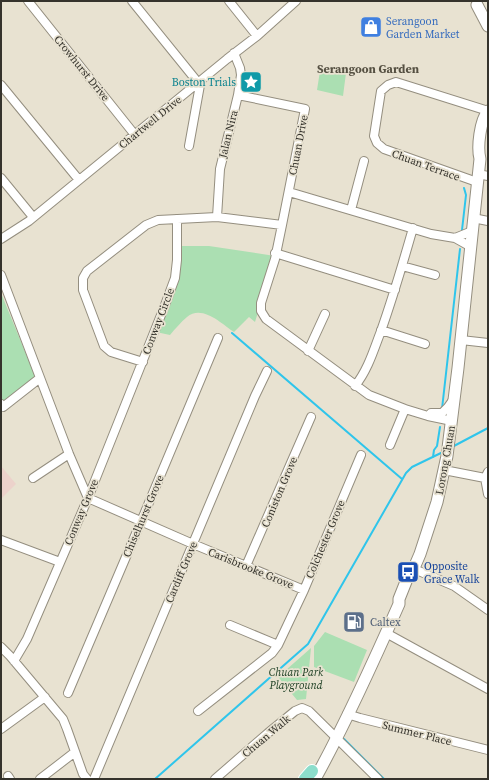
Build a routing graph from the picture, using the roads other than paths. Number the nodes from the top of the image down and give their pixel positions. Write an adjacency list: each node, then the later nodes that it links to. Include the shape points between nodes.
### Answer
1 (28, 1): 16 (street, Crowhurst Drive)
2 (132, 1): 10 (street)
3 (229, 1): 8 (street)
4 (296, 1): 8 (street, Chartwell Drive)
5 (474, 3): 6 (street); 7 (street)
6 (488, 13)
7 (488, 26)
8 (257, 36): 9 (street, Chartwell Drive)
9 (234, 53): 10 (street, Chartwell Drive); 12 (street, Jalan Nira, via 241,75)
10 (199, 82): 16 (street, Chartwell Drive); 17 (street)
11 (1, 85): 22 (street)
12 (238, 95): 23 (street, Chuan Drive, via 305,109); 26 (street, Jalan Nira, via 220,169)
13 (488, 107): 14 (street, Lorong Chuan)
14 (488, 112): 18 (street, Lorong Chuan, via 483,117 478,151); 20 (street, Chuan Terrace, via 396,82 380,91 374,136 384,149)
15 (488, 125): 18 (street, Lorong Chuan)
16 (135, 135): 22 (street, Chartwell Drive)
17 (189, 146)
18 (480, 160): 20 (street, Lorong Chuan)
19 (364, 161): 24 (street)
20 (481, 177): 27 (street, Lorong Chuan)
21 (1, 178): 25 (street)
22 (79, 180): 25 (street, Chartwell Drive)
23 (289, 192): 24 (street); 30 (street, Chuan Drive)
24 (350, 210): 31 (street)
25 (34, 217): 34 (street, Chartwell Drive)
26 (217, 217): 28 (street, Conway Circle); 30 (street)
27 (473, 218): 29 (street); 32 (street, Lorong Chuan)
28 (177, 219): 48 (street, Conway Circle, via 174,278); 48 (street, Conway Circle, via 158,220 146,225 89,269 83,278 83,290 105,348)
29 (488, 221)
30 (282, 224): 36 (street, Chuan Drive)
31 (413, 228): 33 (street); 37 (street)
32 (472, 231): 33 (street); 35 (street, Lorong Chuan)
33 (455, 238): 35 (street)
34 (1, 239)
35 (471, 247): 44 (street, Lorong Chuan)
36 (275, 253): 40 (street); 47 (street, Chuan Drive, via 261,311 266,319)
37 (402, 266): 39 (street); 40 (street)
38 (1, 275): 50 (street)
39 (435, 276)
40 (395, 290): 42 (street)
41 (325, 314): 47 (street)
42 (381, 330): 46 (street); 51 (street, via 364,372)
43 (218, 338): 66 (street, Chiselhurst Grove)
44 (461, 340): 45 (street); 52 (street, Lorong Chuan)
45 (488, 343)
46 (425, 344)
47 (308, 351): 51 (street, Chuan Drive)
48 (143, 362): 65 (street, Conway Grove)
49 (268, 371): 68 (street, Cardiff Grove)
50 (40, 378): 53 (street, via 3,407); 59 (street)
51 (355, 386): 54 (street, Chuan Drive, via 369,395)
52 (455, 397): 55 (street, via 442,413); 57 (street, Lorong Chuan)
53 (1, 404)
54 (405, 409): 55 (street, Chuan Drive); 58 (street)
55 (419, 413): 57 (street, Chuan Drive)
56 (311, 417): 70 (street, Coniston Grove)
57 (452, 421): 61 (street, Lorong Chuan)
58 (390, 445)
59 (69, 454): 63 (street); 65 (street)
60 (361, 455): 72 (street, Colchester Grove)
61 (444, 470): 62 (street); 71 (street, Lorong Chuan, via 437,502)
62 (487, 475): 64 (street)
63 (33, 478)
64 (488, 494)
65 (88, 498): 66 (street, Carisbrooke Grove); 69 (street, Conway Grove)
66 (141, 521): 68 (street, Carisbrooke Grove); 80 (street, Chiselhurst Grove)
67 (1, 540): 69 (street)
68 (193, 544): 70 (street, Carisbrooke Grove); 88 (street, Cardiff Grove)
69 (60, 562): 78 (street, Conway Grove, via 27,639)
70 (246, 566): 72 (street, Carisbrooke Grove)
71 (413, 572): 73 (street, via 454,586); 75 (street, Lorong Chuan, via 413,582 403,602 399,604)
72 (304, 590): 76 (street, Colchester Grove)
73 (488, 610)
74 (230, 625): 76 (street)
75 (386, 633): 79 (street); 83 (street, Lorong Chuan)
76 (278, 645): 82 (street, Colchester Grove, via 272,653)
77 (2, 649): 78 (street)
78 (14, 660): 81 (street)
79 (488, 689)
80 (68, 693)
81 (44, 697): 84 (street); 87 (street, via 60,715)
82 (198, 711)
83 (348, 714): 85 (street, Lorong Chuan); 86 (street, Summer Place)
84 (1, 729)
85 (336, 737): 90 (street, Lorong Chuan); 92 (street, Chuan Walk, via 309,711 302,708 268,733); 93 (street)
86 (488, 750)
87 (75, 752): 89 (street); 91 (street)
88 (95, 776): 89 (street, Cardiff Grove)
89 (84, 777)
90 (310, 777)
91 (40, 779)
92 (215, 779)
93 (378, 779)

